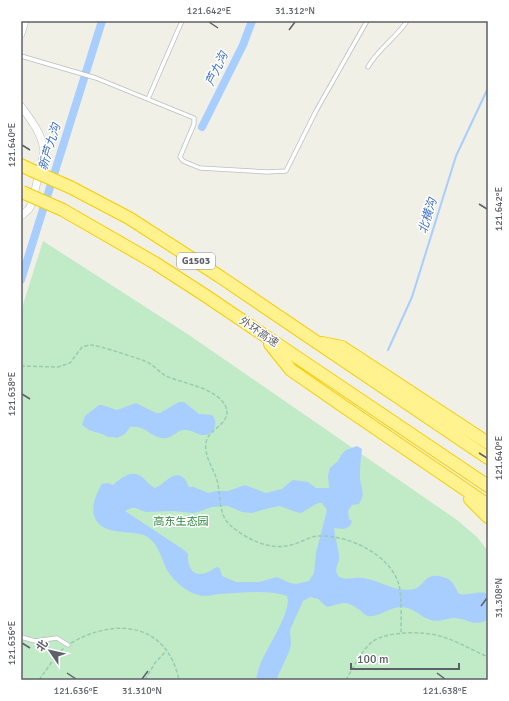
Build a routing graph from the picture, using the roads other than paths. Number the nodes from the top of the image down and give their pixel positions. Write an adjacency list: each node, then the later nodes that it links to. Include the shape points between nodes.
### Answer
1 (25, 21): 5 (street)
2 (182, 21): 8 (lane)
3 (368, 21): 8 (lane, via 316,111 286,171 200,168 183,161 180,157 194,124 194,118)
4 (407, 21): 7 (lane, via 373,57)
5 (21, 34)
6 (21, 56): 8 (lane, via 96,78)
7 (368, 67)
8 (148, 99)
9 (21, 106): 12 (street, via 44,143 44,152 32,203)
10 (26, 168): 14 (highway, G1503, bridge, via 70,187 129,218)
11 (22, 192): 13 (highway, 外环高速 / G1503, bridge, via 100,230)
12 (21, 216)
13 (262, 334): 17 (highway, 外环高速 / G1503); 18 (highway, via 291,370)
14 (318, 343): 15 (highway, via 342,347); 16 (highway, G1503)
15 (488, 443)
16 (488, 458)
17 (488, 486)
18 (467, 490): 19 (highway); 20 (highway, via 471,500)
19 (488, 505)
20 (488, 517)
21 (21, 637): 22 (lane, via 35,641 58,638)
22 (68, 645)

